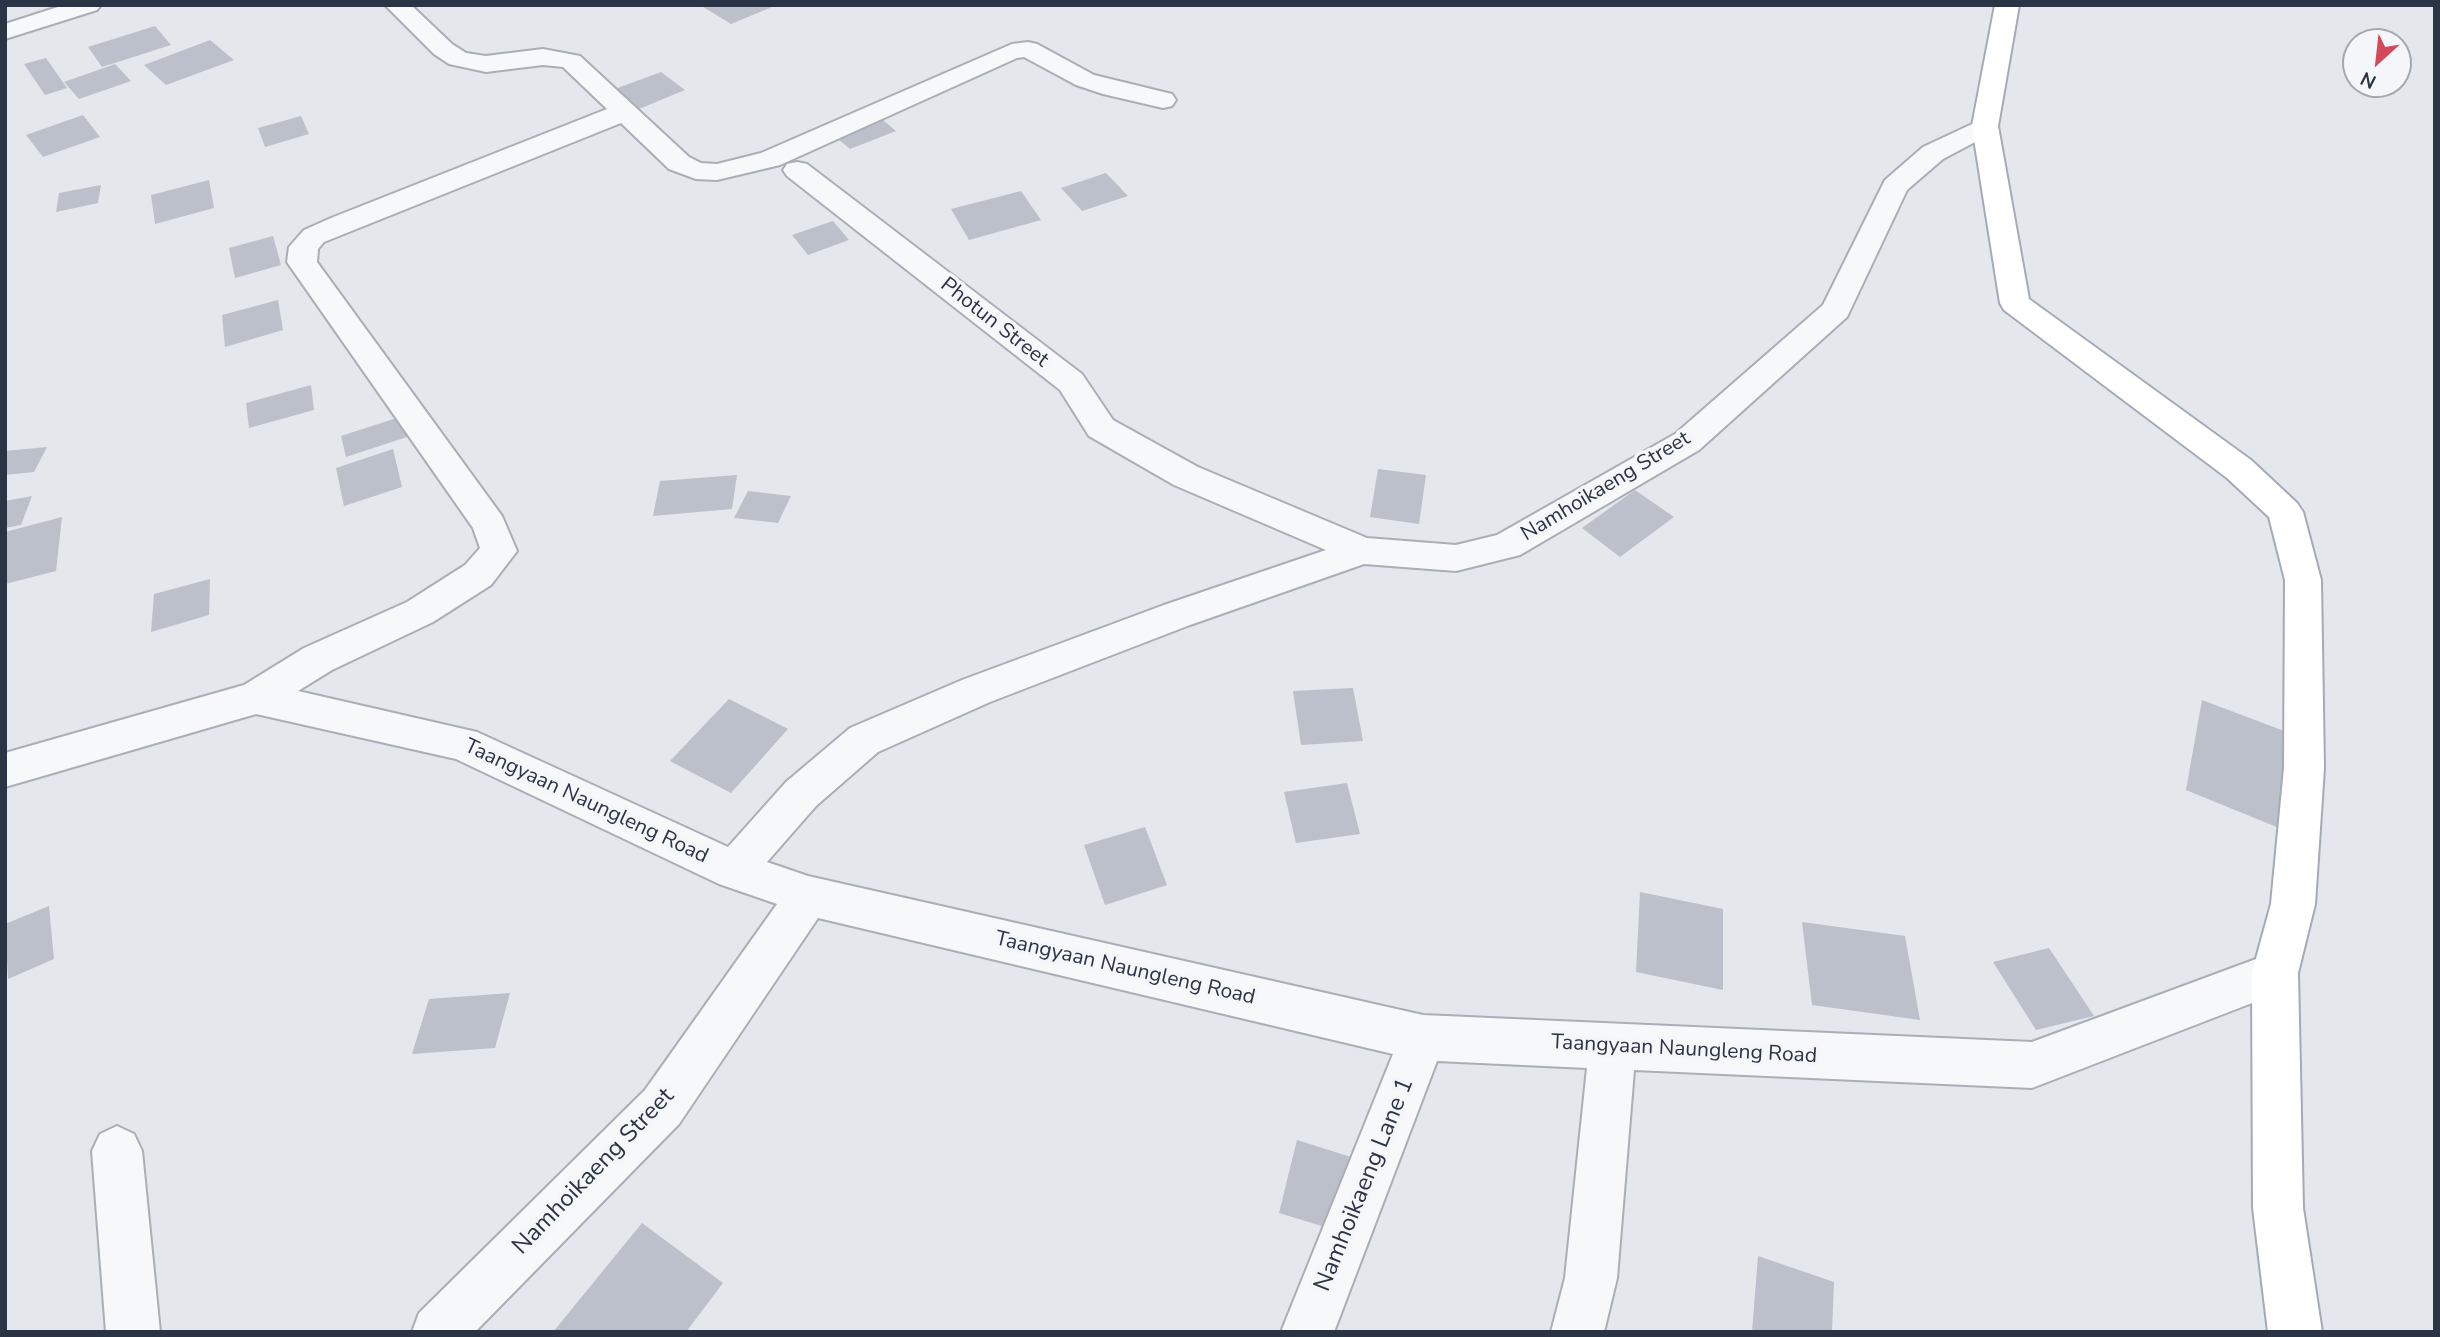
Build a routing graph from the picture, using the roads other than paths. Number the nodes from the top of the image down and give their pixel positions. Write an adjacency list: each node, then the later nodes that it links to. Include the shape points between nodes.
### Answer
1 (89, 5): 4 (street)
2 (397, 5): 6 (street, via 458,60 486,64 543,57 571,61)
3 (2007, 5): 7 (main road)
4 (5, 32)
5 (1163, 100): 6 (street, via 1085,80 1028,49 1012,51 769,159 717,172 696,171 679,163)
6 (624, 112): 10 (street, via 341,224 314,236 304,247 302,262 490,525 499,551 478,575 421,611 318,659)
7 (1984, 126): 9 (street, Namhoikaeng Street, via 1933,153 1895,186 1836,310 1687,442 1507,546 1456,558); 14 (main road, via 2015,303 2239,469 2284,512 2303,580 2304,768 2293,904)
8 (797, 170): 9 (street, Namhoikaeng Street, via 1071,382 1101,428 1186,476)
9 (1363, 551): 12 (street, via 976,691 864,740 801,794)
10 (256, 698): 11 (street, Taangyaan Naungleng Road); 12 (street, Taangyaan Naungleng Road, via 463,744)
11 (5, 770)
12 (734, 870): 13 (street, Taangyaan Naungleng Road)
13 (808, 896): 15 (street, Taangyaan Naungleng Road); 19 (street, Namhoikaeng Street, via 662,1107)
14 (2275, 973): 16 (street, Taangyaan Naungleng Road, via 2032,1065); 22 (main road, via 2278,1208)
15 (1423, 1038): 16 (street, Taangyaan Naungleng Road); 20 (street, Namhoikaeng Lane 1)
16 (1613, 1047): 21 (street, via 1591,1278)
17 (117, 1151): 18 (street)
18 (133, 1332)
19 (438, 1332)
20 (1307, 1332)
21 (1577, 1332)
22 (2295, 1332)

